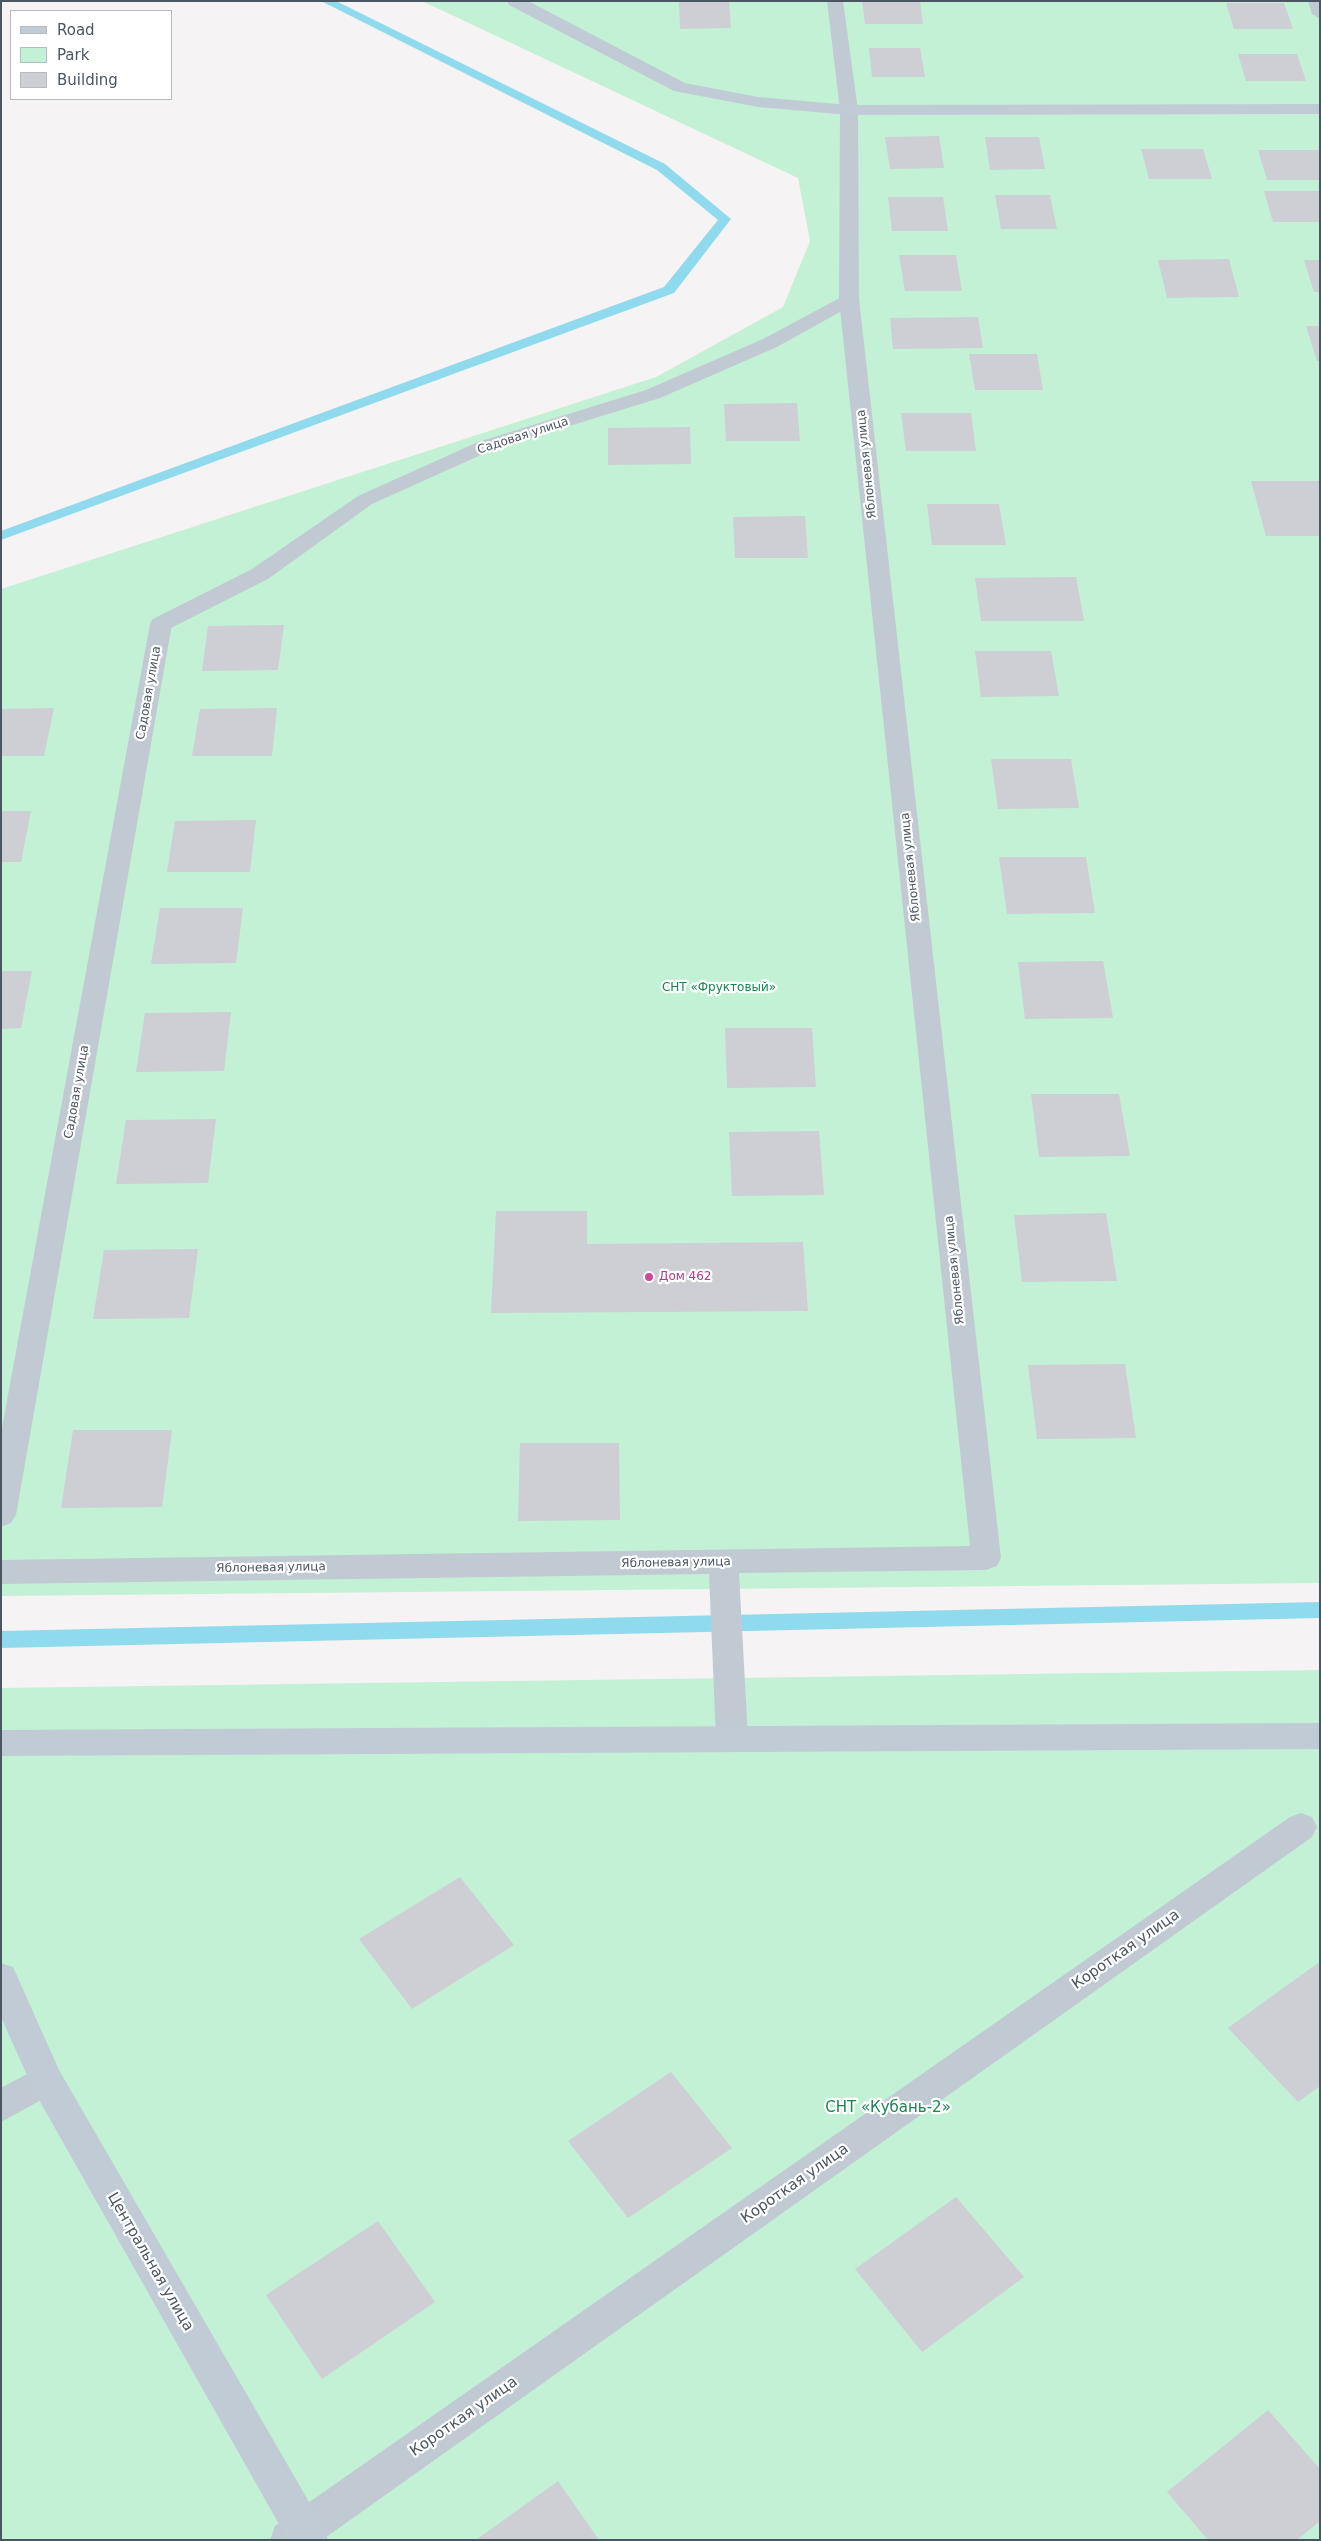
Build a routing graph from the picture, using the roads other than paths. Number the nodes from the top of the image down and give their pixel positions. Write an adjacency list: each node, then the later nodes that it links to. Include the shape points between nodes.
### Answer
1 (515, 1): 6 (street, via 680,87 758,102)
2 (835, 1): 6 (street, Яблоневая улица)
3 (1316, 1): 4 (street)
4 (1320, 14)
5 (1320, 109): 6 (street)
6 (849, 110): 7 (street, Яблоневая улица)
7 (849, 299): 8 (street, Садовая улица, via 770,343 653,394 485,446 365,500 260,574 161,624); 9 (street, Яблоневая улица, via 986,1558)
8 (1, 1515)
9 (723, 1562): 10 (street, Яблоневая улица); 12 (street)
10 (1, 1572)
11 (1320, 1736): 12 (street)
12 (732, 1739): 13 (street)
13 (1, 1743)
14 (1301, 1827): 18 (street, Короткая улица)
15 (1, 1978): 16 (street, Центральная улица)
16 (46, 2080): 17 (street); 18 (street, Центральная улица)
17 (1, 2106)
18 (301, 2537)

